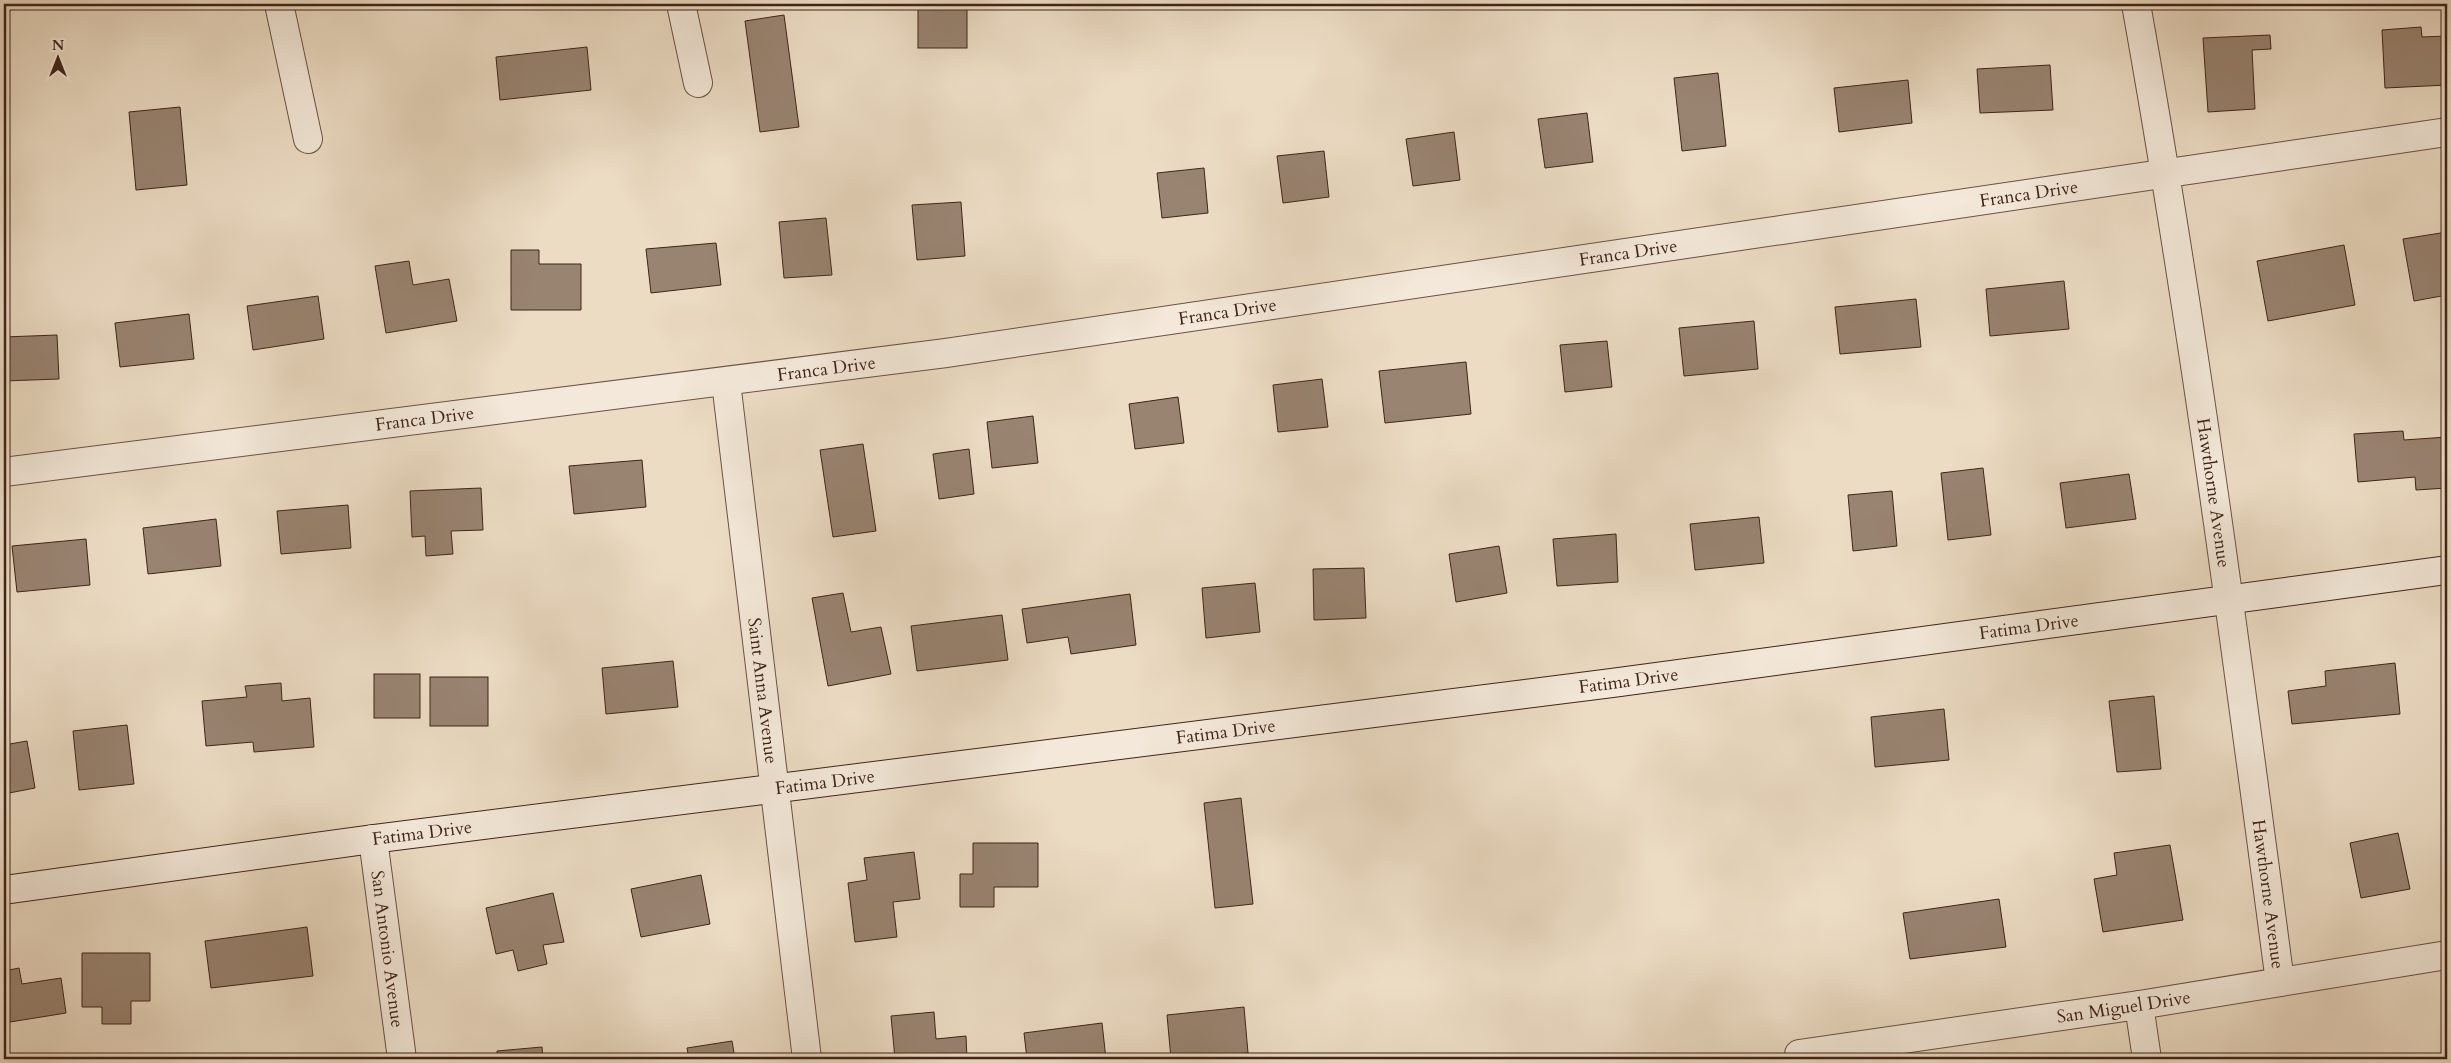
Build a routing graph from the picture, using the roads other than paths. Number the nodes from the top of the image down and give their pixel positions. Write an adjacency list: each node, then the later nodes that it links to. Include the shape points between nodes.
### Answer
1 (279, 4): 6 (street)
2 (681, 4): 4 (street)
3 (2136, 4): 7 (street, Hawthorne Avenue)
4 (698, 83)
5 (2447, 132): 7 (street, Franca Drive)
6 (308, 139)
7 (2166, 173): 8 (street, Franca Drive, via 1071,335); 11 (street, Hawthorne Avenue)
8 (726, 382): 9 (street, Franca Drive); 12 (street, Saint Anna Avenue)
9 (4, 472)
10 (2447, 570): 11 (street, Fatima Drive)
11 (2229, 599): 12 (street, Fatima Drive, via 1622,682); 16 (street, Hawthorne Avenue)
12 (775, 790): 13 (street, Fatima Drive); 20 (street, Saint Anna Avenue)
13 (373, 839): 14 (street, Fatima Drive); 19 (street, San Antonio Avenue)
14 (4, 890)
15 (2447, 954): 16 (street, San Miguel Drive)
16 (2280, 982): 17 (street, San Miguel Drive)
17 (2139, 1005): 18 (street, San Miguel Drive); 21 (street)
18 (1799, 1054)
19 (402, 1059)
20 (807, 1059)
21 (2147, 1059)

